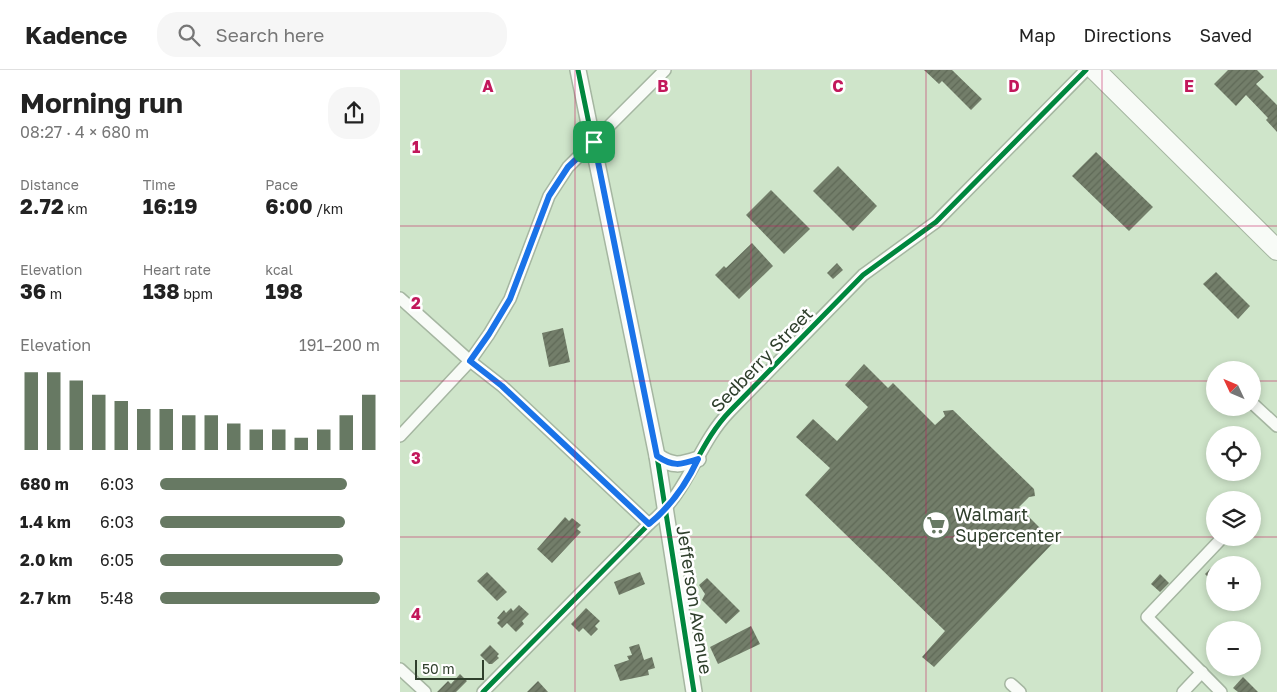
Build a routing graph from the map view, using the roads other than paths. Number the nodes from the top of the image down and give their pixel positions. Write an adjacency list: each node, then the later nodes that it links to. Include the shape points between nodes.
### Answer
1 (578, 70): 5 (street, Jefferson Avenue)
2 (665, 70): 5 (street)
3 (1086, 70): 13 (street, Sedberry Street, via 936,222 863,275 723,419)
4 (1095, 70): 6 (highway)
5 (594, 142): 8 (street, via 568,167 549,196 510,299); 12 (street, Jefferson Avenue)
6 (1277, 250)
7 (400, 298): 8 (street)
8 (470, 361): 11 (street); 15 (street, via 502,386)
9 (1261, 411): 10 (street)
10 (1277, 426)
11 (400, 436)
12 (657, 456): 13 (street, via 668,464 684,464); 14 (street, Jefferson Avenue)
13 (698, 459): 14 (street, Sedberry Street)
14 (666, 510): 15 (street, Sedberry Street); 21 (street, Jefferson Avenue)
15 (649, 524): 20 (street, Sedberry Street)
16 (1214, 546): 18 (street, via 1147,617)
17 (400, 669): 19 (street)
18 (1202, 672): 22 (street); 23 (street)
19 (424, 692)
20 (483, 692)
21 (694, 692)
22 (1184, 692)
23 (1221, 692)

